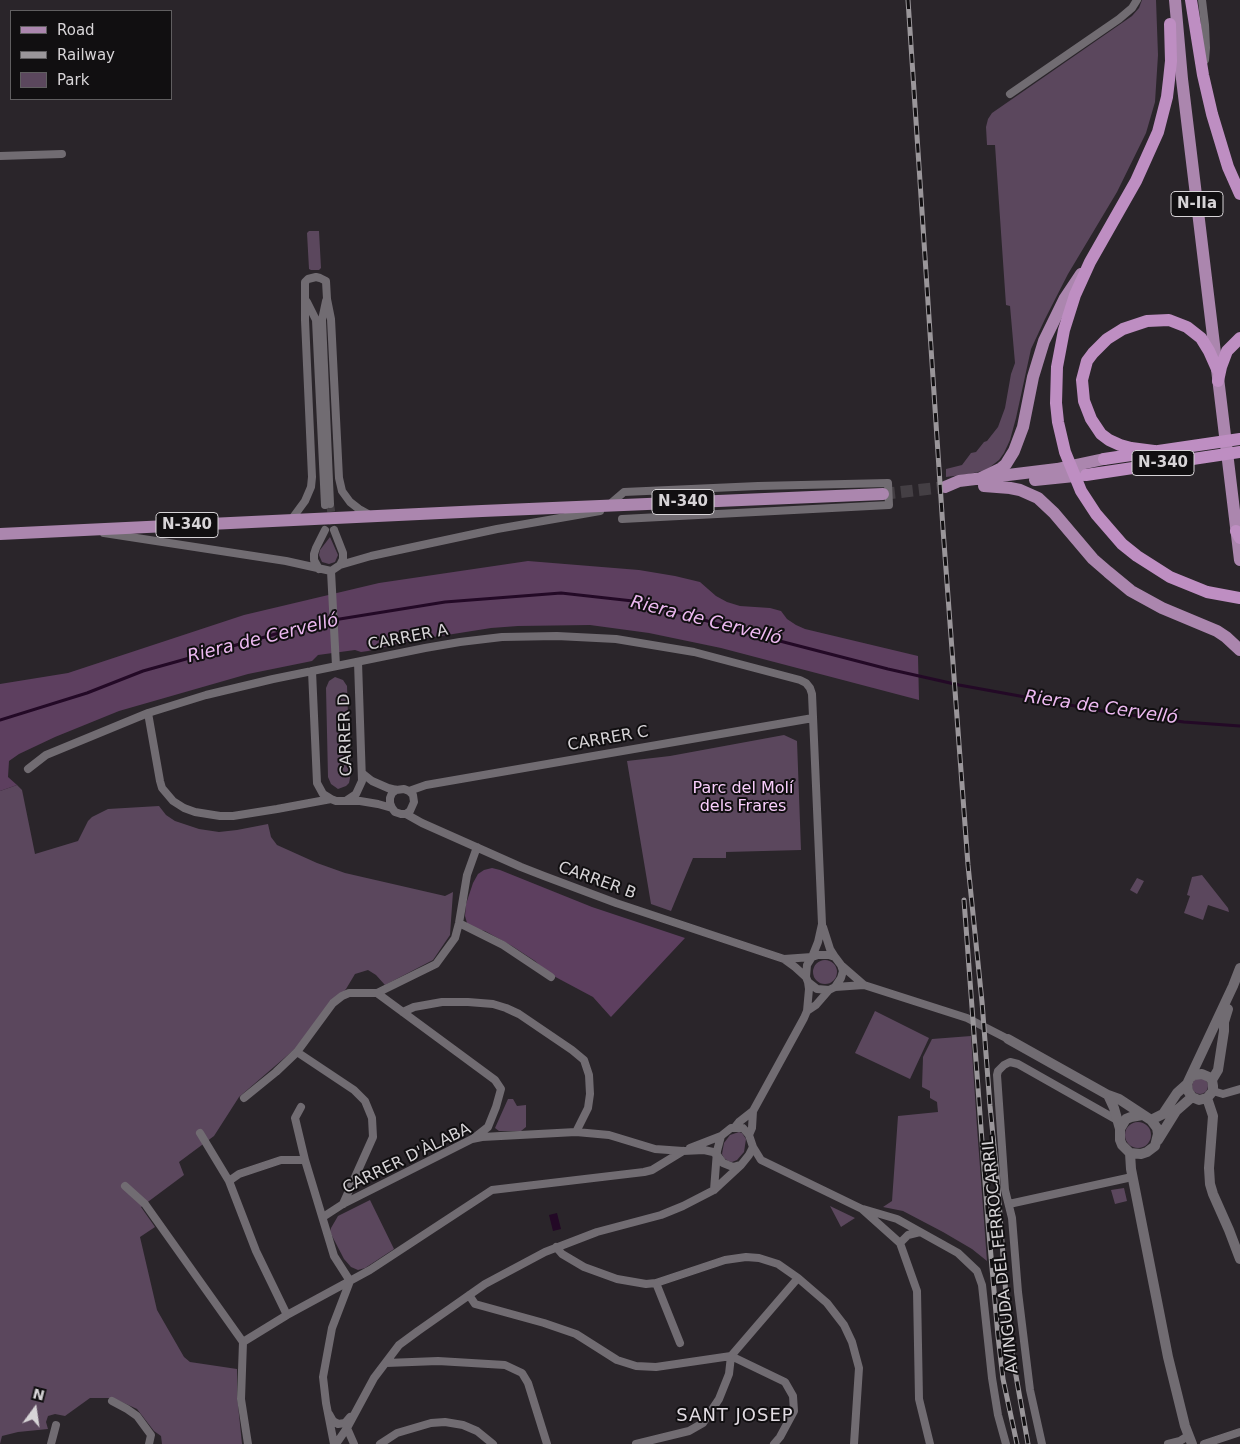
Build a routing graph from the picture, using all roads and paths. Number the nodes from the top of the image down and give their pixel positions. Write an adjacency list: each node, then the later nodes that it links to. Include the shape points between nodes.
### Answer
1 (1137, 0): 9 (street, via 1119,19)
2 (1168, 0): 6 (main road, N-IIa)
3 (1175, 0): 8 (main road, N-IIa)
4 (1191, 0): 7 (highway)
5 (1202, 0): 7 (street, via 1206,48)
6 (1170, 24): 8 (main road, N-IIa); 13 (highway, via 1169,80 1158,132 1136,181)
7 (1204, 75): 12 (highway, via 1219,141)
8 (1182, 79): 17 (main road, N-IIa)
9 (1010, 94)
10 (62, 154): 11 (street)
11 (0, 156)
12 (1240, 194)
13 (1090, 262): 23 (main road, via 1065,298 1044,341 1014,451 1006,464); 39 (highway, via 1069,313 1057,367 1058,422 1065,452 1081,491 1108,530 1153,567 1189,586)
14 (327, 299): 15 (street, via 326,281 316,277 305,282); 15 (street, via 322,320 328,505 316,320); 27 (street, via 331,319 339,478 342,491 350,502)
15 (306, 300): 29 (street, via 312,477 305,501)
16 (1240, 338): 17 (highway, via 1227,350)
17 (1217, 375): 19 (highway, via 1201,338 1187,327 1169,320 1147,321 1129,327 1114,334 1093,353 1087,361 1082,380 1083,396 1091,419 1102,434 1120,445); 34 (main road, N-IIa)
18 (1240, 439): 19 (highway, N-340)
19 (1154, 452): 21 (highway, N-340)
20 (1240, 452): 22 (highway, N-340)
21 (1104, 459): 23 (main road, N-340)
22 (1086, 475): 23 (main road, N-340)
23 (982, 482): 40 (main road, via 1020,490 1038,498 1093,559 1131,591 1217,631)
24 (883, 494): 25 (main road, N-340)
25 (638, 504): 26 (main road, N-340); 36 (street, via 497,529)
26 (608, 506): 27 (main road, N-340); 28 (street, via 624,492 888,483 889,506)
27 (372, 516): 29 (main road, N-340)
28 (622, 519)
29 (290, 520): 30 (main road, N-340)
30 (84, 530): 33 (main road, N-340); 37 (street)
31 (324, 530): 37 (street, via 314,554)
32 (334, 530): 36 (street, via 343,553)
33 (0, 534)
34 (1238, 535): 35 (main road, N-IIa)
35 (1240, 560)
36 (340, 565): 38 (street)
37 (319, 569): 38 (street)
38 (331, 571): 42 (street)
39 (1240, 598)
40 (1240, 650)
41 (358, 662): 42 (street, CARRER A); 45 (street, CARRER A, via 460,642 502,638 587,637 645,643 694,652 806,683 812,694); 47 (street, CARRER D)
42 (336, 666): 43 (street, CARRER A)
43 (312, 671): 44 (street, CARRER A, via 206,695); 50 (street, CARRER D, via 317,783 323,794)
44 (148, 713): 46 (street, CARRER A, via 46,755); 50 (street, CARRER B, via 162,788 184,808 208,815 233,816)
45 (813, 718): 49 (street, CARRER C); 56 (street)
46 (28, 769)
47 (362, 773): 48 (street, via 380,785); 51 (street, CARRER D, via 358,790)
48 (396, 790): 49 (street); 52 (street, via 390,798)
49 (409, 790): 53 (street, via 414,802)
50 (331, 799): 51 (street, CARRER B)
51 (347, 800): 52 (street, CARRER B)
52 (392, 808): 53 (street, CARRER B)
53 (406, 814): 54 (street, CARRER B)
54 (477, 847): 55 (street, via 467,875); 59 (street, CARRER B, via 616,903)
55 (459, 923): 62 (street, via 504,945); 67 (street, via 455,938 436,964)
56 (822, 924): 57 (street); 58 (street)
57 (812, 957): 58 (street, via 824,954); 59 (street, CARRER B); 63 (street, via 807,965)
58 (835, 957): 60 (street)
59 (784, 959): 63 (street, CARRER B)
60 (841, 965): 64 (street); 66 (street, via 841,978)
61 (1240, 968): 65 (street)
62 (551, 977)
63 (808, 979): 66 (street, via 817,989); 68 (street)
64 (864, 985): 66 (street); 70 (street, via 967,1018)
65 (1233, 986): 72 (street); 74 (street, via 1224,1022 1218,1070)
66 (832, 989): 68 (street)
67 (377, 994): 69 (street); 71 (street, via 349,993 342,996)
68 (807, 1011): 79 (street)
69 (403, 1012): 82 (street, via 495,1080 501,1089); 84 (street, via 442,1002 493,1004 519,1014 572,1050 584,1060 590,1075 588,1108)
70 (1008, 1039): 75 (street)
71 (297, 1052): 77 (street); 106 (street, via 354,1090 365,1102 372,1118 373,1136)
72 (1189, 1080): 74 (street, via 1194,1075 1206,1075); 76 (street, via 1188,1091); 80 (street, via 1163,1114)
73 (1240, 1089): 74 (street, via 1223,1094)
74 (1211, 1090): 76 (street, via 1199,1100); 113 (street, via 1210,1184)
75 (1108, 1095): 80 (street); 81 (street)
76 (1192, 1097): 90 (street, via 1176,1111)
77 (244, 1098)
78 (301, 1107): 97 (street, via 295,1118)
79 (753, 1111): 83 (street); 86 (street)
80 (1147, 1117): 81 (street, via 1131,1117); 90 (street, via 1157,1128)
81 (1119, 1124): 95 (street, via 1120,1140); 107 (street, AVINGUDA DEL FERROCARRIL, via 1018,1064 1010,1062 1004,1065 997,1075 1005,1190)
82 (488, 1127): 88 (street); 89 (street)
83 (736, 1127): 86 (street, via 743,1128); 87 (street)
84 (576, 1132): 88 (street, CARRER D'ÀLABA); 92 (street, CARRER D'ÀLABA, via 609,1135)
85 (200, 1133): 103 (street)
86 (749, 1135): 91 (street)
87 (721, 1136): 94 (street); 96 (street)
88 (493, 1137): 89 (street, CARRER D'ÀLABA)
89 (472, 1139): 106 (street, CARRER D'ÀLABA)
90 (1157, 1140): 95 (street, via 1147,1152)
91 (752, 1147): 98 (street); 99 (street, via 750,1155)
92 (655, 1149): 94 (street, CARRER D'ÀLABA, via 670,1154); 101 (street, via 657,1162)
93 (704, 1150): 94 (street, CARRER D'ÀLABA); 96 (street); 100 (street)
94 (683, 1151): 101 (street)
95 (1130, 1153): 102 (street)
96 (717, 1155): 99 (street, via 723,1163 733,1167); 100 (street)
97 (305, 1160): 103 (street, via 281,1160 239,1174); 109 (street)
98 (761, 1160): 99 (street); 108 (street)
99 (742, 1163): 105 (street)
100 (716, 1169): 105 (street)
101 (652, 1170): 115 (street, via 492,1190)
102 (1132, 1176): 107 (street); 129 (street)
103 (229, 1181): 118 (street, via 256,1251)
104 (125, 1186): 119 (street, via 145,1204)
105 (714, 1190): 112 (street, via 660,1215)
106 (344, 1204): 109 (street, CARRER D'ÀLABA)
107 (1009, 1204): 143 (street, AVINGUDA DEL FERROCARRIL, via 1030,1390)
108 (862, 1208): 110 (street, AVINGUDA DEL FERROCARRIL, via 897,1218); 111 (street)
109 (323, 1218): 115 (street, via 334,1256)
110 (920, 1232): 111 (street, via 908,1235); 142 (street, AVINGUDA DEL FERROCARRIL, via 958,1253 978,1271 992,1378)
111 (900, 1243): 141 (street, via 917,1291 920,1399)
112 (556, 1247): 116 (street, via 572,1261 600,1274 633,1282); 117 (street)
113 (1240, 1259)
114 (798, 1278): 116 (street, via 778,1264 746,1257 725,1260); 121 (street); 140 (street, via 828,1302 852,1342 859,1368)
115 (350, 1281): 118 (street); 124 (street, via 332,1328 323,1376)
116 (656, 1283): 120 (street)
117 (469, 1295): 121 (street, via 475,1304 576,1334 617,1360 636,1366 656,1367); 122 (street, via 399,1345)
118 (287, 1315): 119 (street)
119 (243, 1342): 133 (street, via 241,1399)
120 (680, 1343)
121 (731, 1356): 138 (street, via 729,1374 719,1400 703,1424 689,1431); 139 (street, via 785,1382 793,1396 794,1411)
122 (386, 1363): 125 (street); 137 (street, via 438,1361 505,1365 522,1373)
123 (112, 1401): 132 (street, via 137,1416 151,1435)
124 (327, 1410): 125 (street, via 338,1424 345,1423); 134 (street)
125 (355, 1412): 127 (street); 130 (street)
126 (56, 1425): 131 (street)
127 (347, 1428): 130 (street); 134 (street)
128 (1240, 1432): 145 (street)
129 (1187, 1441): 144 (street)
130 (354, 1443)
131 (51, 1444)
132 (149, 1444)
133 (248, 1444)
134 (335, 1444)
135 (380, 1444): 136 (street, via 397,1433 445,1422 477,1431)
136 (493, 1444)
137 (546, 1444)
138 (636, 1444)
139 (774, 1444)
140 (854, 1444)
141 (930, 1444)
142 (1006, 1444)
143 (1042, 1444)
144 (1168, 1444)
145 (1204, 1444)

